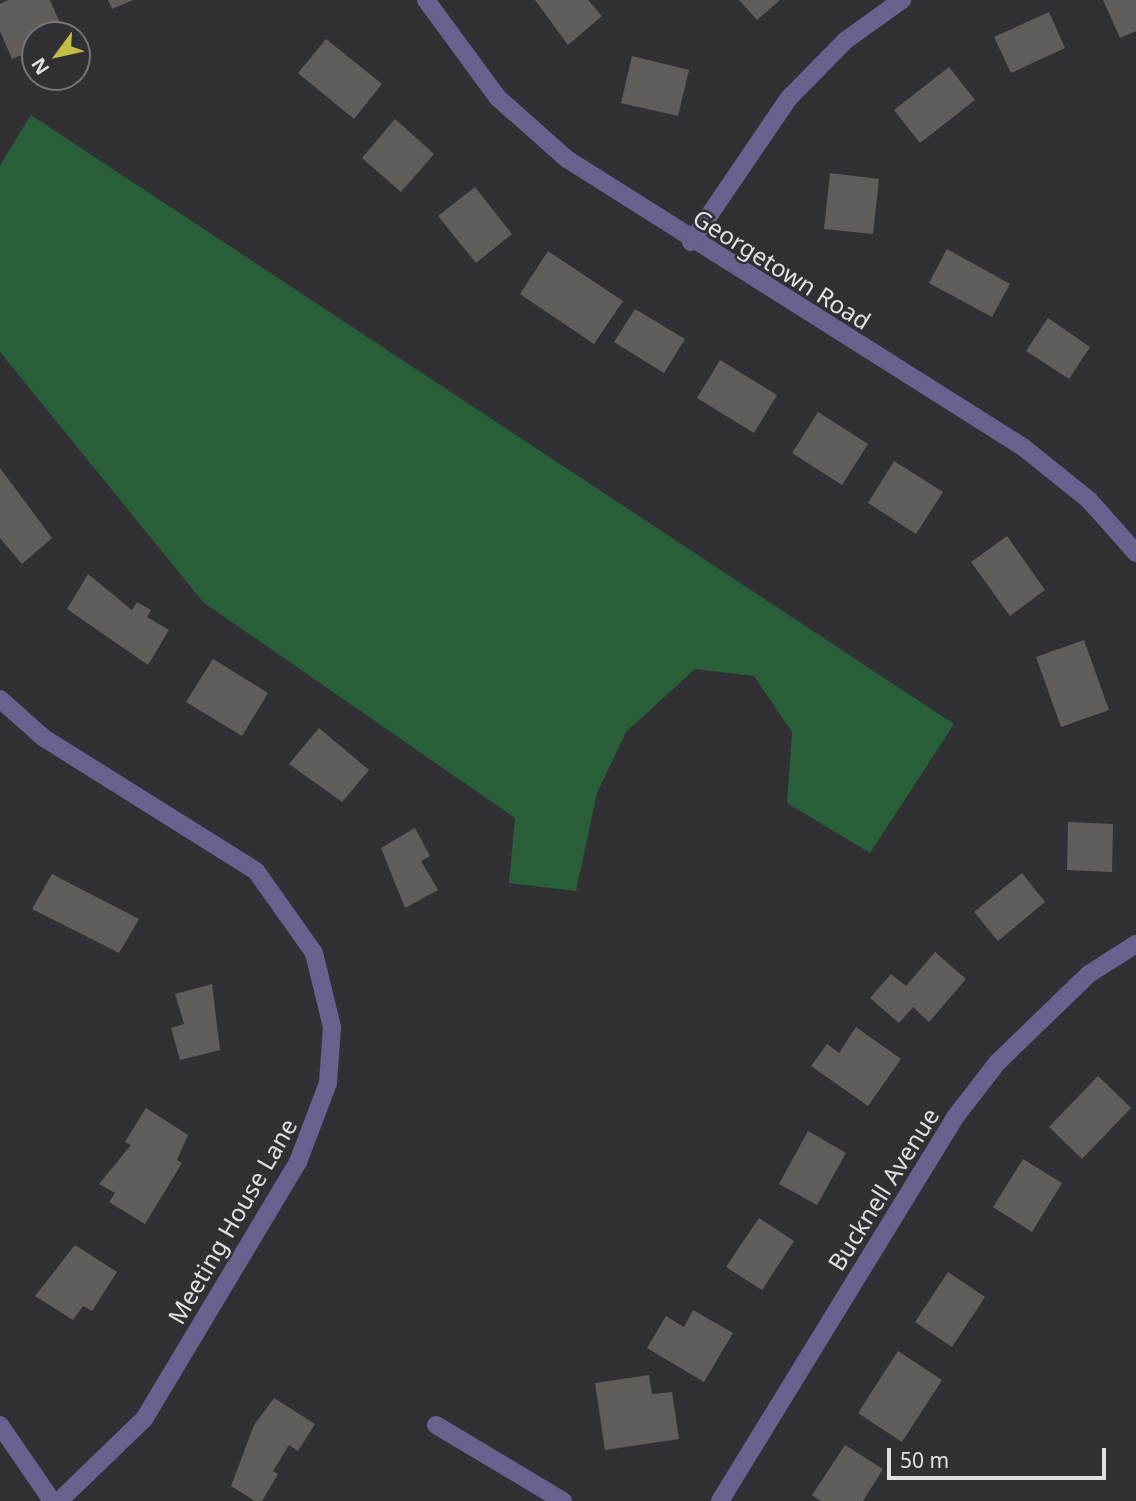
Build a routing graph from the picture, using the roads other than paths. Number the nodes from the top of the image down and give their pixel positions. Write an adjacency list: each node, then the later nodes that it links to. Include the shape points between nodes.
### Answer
1 (426, 0): 3 (street, Georgetown Road, via 516,116 577,167)
2 (902, 0): 3 (street, via 846,40 789,98)
3 (691, 242): 4 (street, Georgetown Road, via 1024,447 1089,500)
4 (1136, 553)
5 (0, 699): 10 (street, Meeting House Lane, via 44,738 256,871 314,953 332,1027 328,1083 298,1162 145,1418)
6 (1136, 944): 12 (street, Bucknell Avenue, via 1088,974 997,1063 964,1105)
7 (436, 1424): 11 (street)
8 (0, 1425): 9 (street)
9 (52, 1501)
10 (59, 1501)
11 (563, 1501)
12 (720, 1501)

